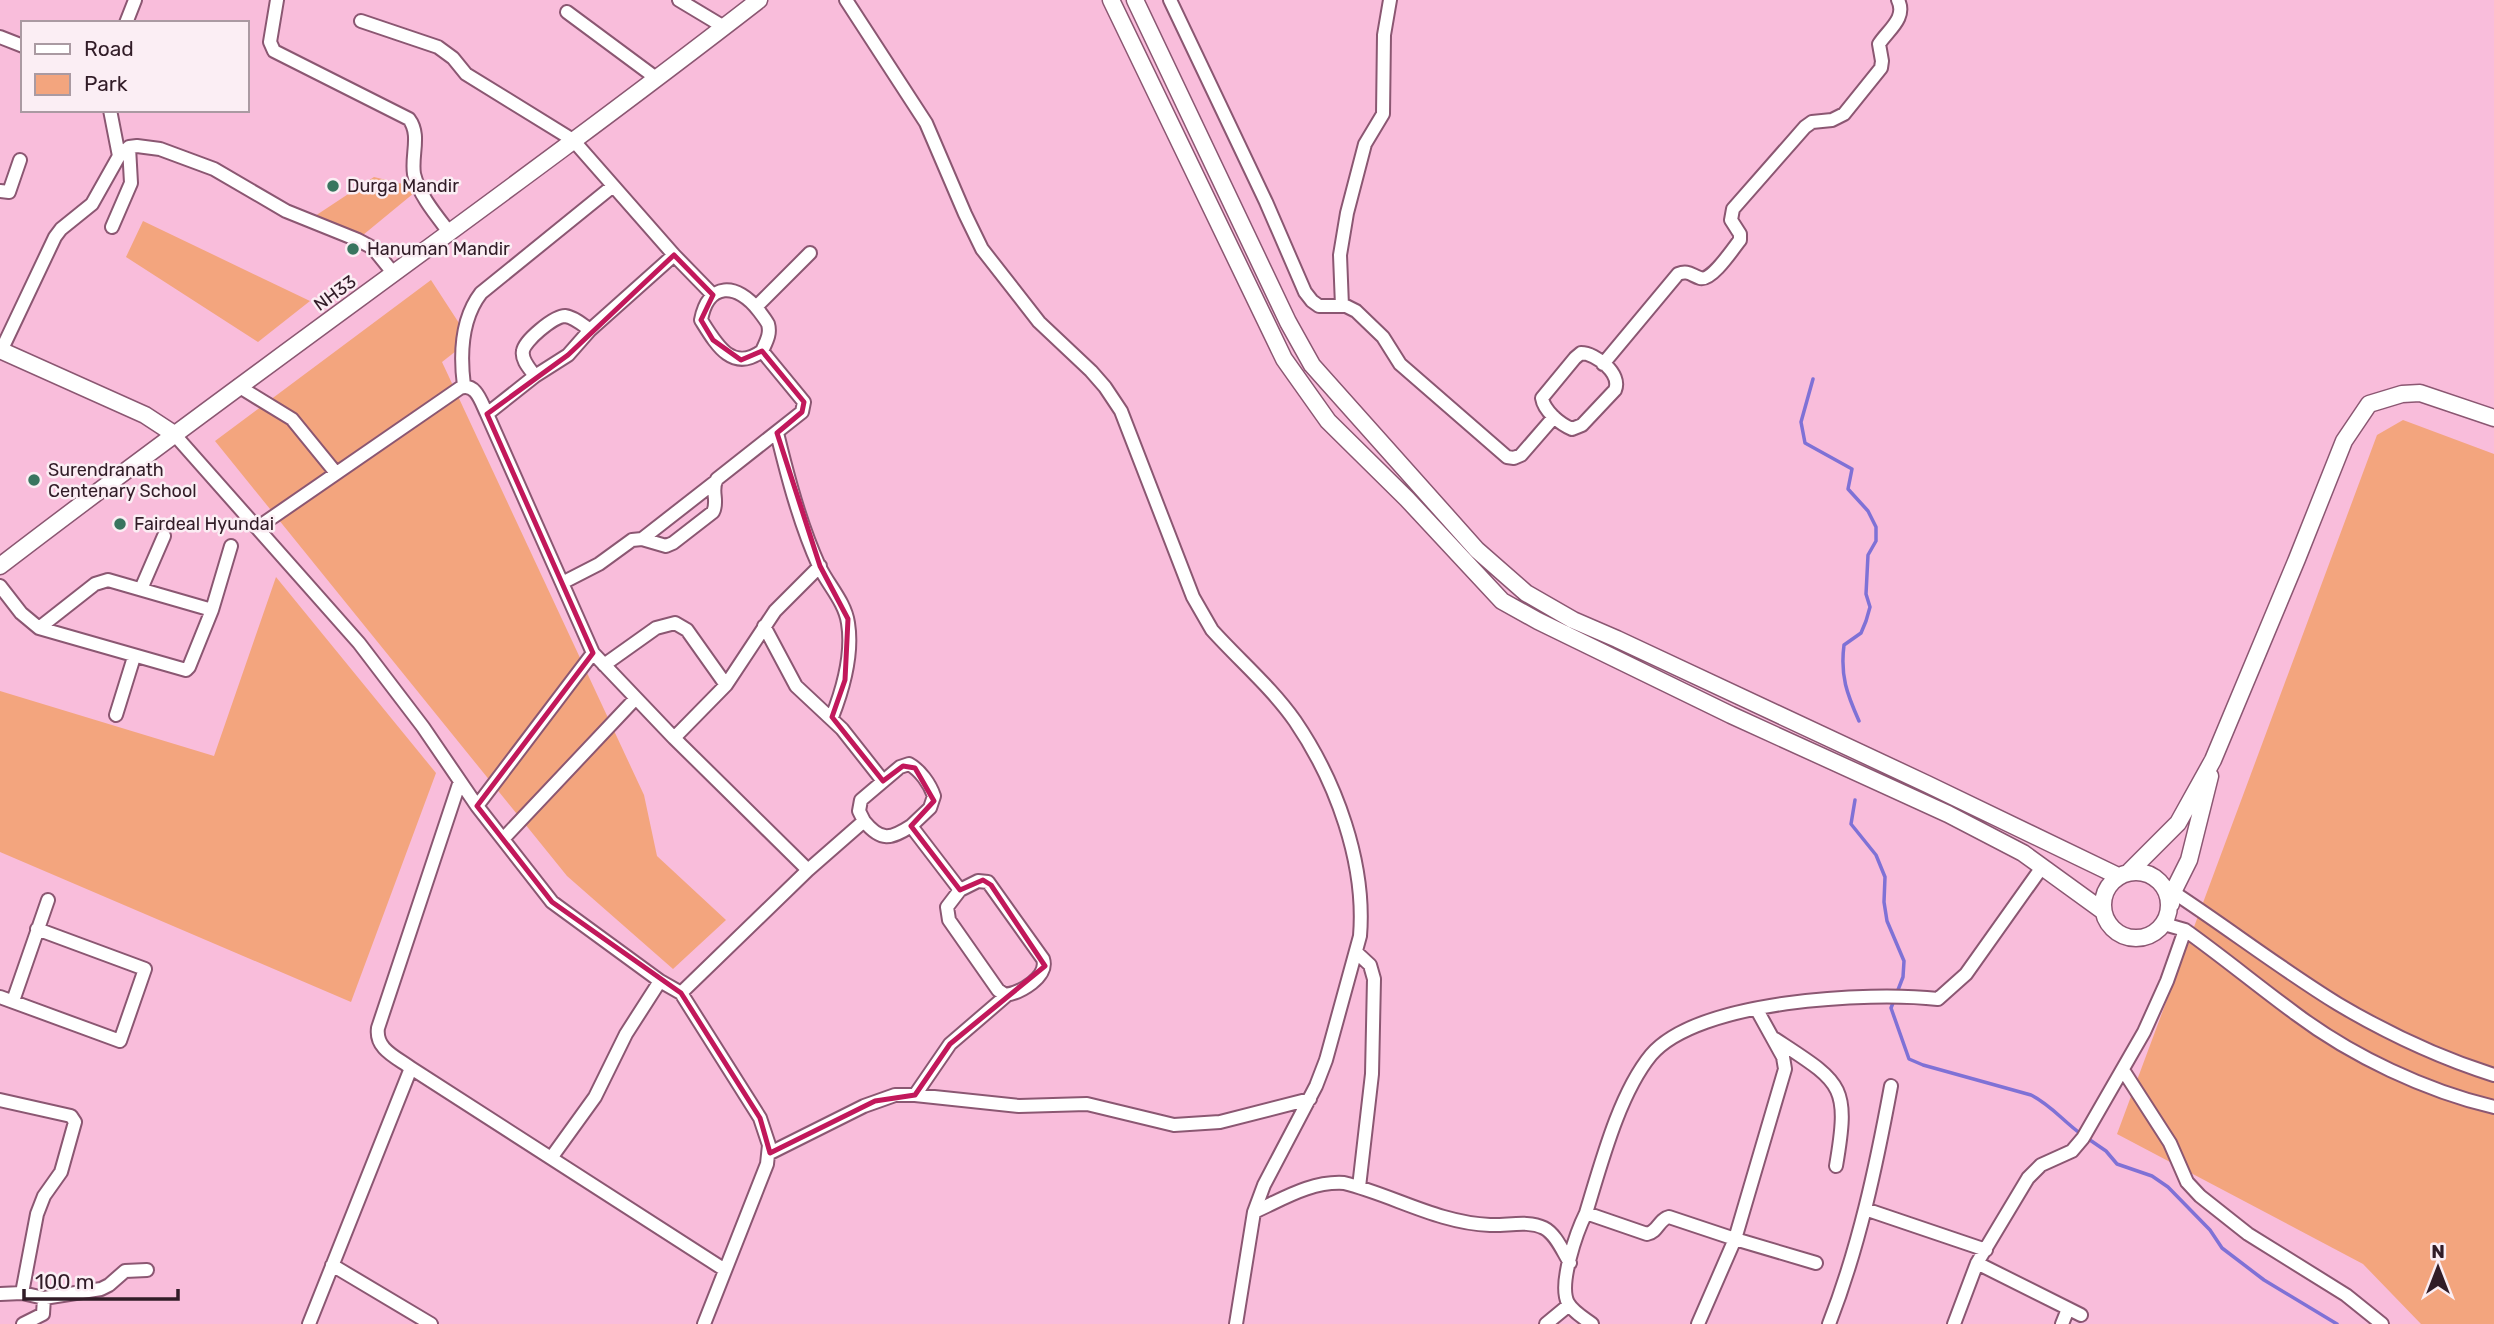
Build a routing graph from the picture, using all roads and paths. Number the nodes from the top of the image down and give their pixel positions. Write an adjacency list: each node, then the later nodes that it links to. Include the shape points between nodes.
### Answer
1 (135, 0): 12 (street)
2 (277, 0): 25 (street, via 270,42 274,51 400,113 413,124 417,184)
3 (679, 0): 14 (street)
4 (759, 0): 14 (main road, NH33)
5 (846, 0): 83 (street, via 926,123 982,249 1038,322 1113,396 1193,597 1212,630 1295,720 1334,790 1344,817 1361,918)
6 (1111, 0): 73 (main road, via 1283,359 1328,421 1502,601 1731,715 1948,814)
7 (1135, 0): 75 (main road, via 1312,365 1477,550 1526,593 1573,621)
8 (1170, 0): 30 (street, via 1308,297 1319,306)
9 (1390, 0): 30 (street, via 1384,34 1382,114 1365,144 1347,213 1340,256)
10 (1899, 0): 35 (street, via 1900,16 1878,44 1880,71 1840,117 1805,127 1733,209 1731,220 1740,240 1710,276 1678,274)
11 (567, 12): 17 (street)
12 (127, 21)
13 (361, 21): 19 (street, via 439,47 466,74)
14 (724, 27): 17 (main road, NH33)
15 (0, 37): 16 (street)
16 (21, 45)
17 (656, 78): 19 (main road, NH33)
18 (111, 112): 20 (street)
19 (573, 141): 22 (street); 25 (main road, NH33)
20 (124, 152): 24 (street, via 131,183); 28 (street, via 137,146 160,149 214,169 286,211 373,248); 33 (street, via 92,204 55,237)
21 (20, 160): 23 (street, via 9,192)
22 (613, 186): 27 (street); 38 (street, via 477,298 461,348)
23 (0, 191)
24 (112, 227)
25 (449, 232): 28 (main road, NH33)
26 (810, 253): 31 (street)
27 (674, 255): 29 (street); 32 (street)
28 (394, 274): 37 (main road, NH33)
29 (713, 295): 31 (street, via 728,290 742,294); 34 (street, via 704,305 701,320 713,340 741,360)
30 (1342, 306): 40 (street, via 1356,311 1383,337 1400,364 1507,457 1521,455)
31 (756, 307): 34 (street, via 768,323)
32 (590, 330): 36 (street, via 568,355); 36 (street, via 565,316 541,329 522,352)
33 (1, 351): 43 (main road, via 145,415)
34 (762, 351): 42 (street, via 804,402 802,412)
35 (1603, 364): 40 (street, via 1588,353 1574,358 1542,398); 40 (street, via 1616,377 1617,385 1582,425 1572,429)
36 (535, 376): 39 (street)
37 (238, 386): 43 (main road, NH33); 44 (street, via 292,419)
38 (464, 386): 39 (street, via 473,388); 44 (street)
39 (487, 414): 52 (street)
40 (1554, 417)
41 (2494, 418): 66 (main road, via 2420,393 2369,404 2344,441)
42 (777, 433): 45 (street); 51 (street)
43 (174, 435): 46 (street); 50 (main road, NH33)
44 (336, 473): 46 (street)
45 (715, 482): 48 (street); 48 (street, via 715,509 681,537 666,546)
46 (257, 528): 67 (street, via 359,643)
47 (164, 536): 54 (street)
48 (642, 539): 52 (street, via 632,540)
49 (231, 546): 55 (street)
50 (0, 566)
51 (820, 566): 56 (street); 64 (street, via 849,626 845,680)
52 (562, 583): 58 (street)
53 (0, 586): 57 (street)
54 (141, 589): 55 (street); 57 (street, via 114,580 101,581)
55 (212, 610): 59 (street, via 188,669)
56 (764, 626): 61 (street); 64 (street, via 796,686)
57 (38, 628): 59 (street)
58 (593, 653): 60 (street); 69 (street)
59 (134, 657): 63 (street)
60 (604, 665): 61 (street, via 656,628 675,623 687,630); 62 (street)
61 (726, 685): 65 (street)
62 (636, 698): 65 (street); 72 (street)
63 (116, 715)
64 (832, 717): 68 (street)
65 (674, 738): 74 (street)
66 (2213, 760): 75 (main road, via 2178,823); 77 (main road, via 2189,860)
67 (460, 781): 69 (street); 90 (street, via 378,1028 382,1047)
68 (883, 781): 70 (street, via 859,803); 71 (street, via 909,765 929,784 932,805)
69 (477, 806): 72 (street)
70 (864, 821): 71 (street, via 886,837); 74 (street)
71 (911, 825): 76 (street)
72 (503, 839): 84 (street, via 552,902)
73 (2042, 867): 79 (main road); 88 (street, via 1966,974 1938,999 1839,997)
74 (808, 870): 85 (street)
75 (2124, 874): 79 (main road, via 2108,885); 80 (main road, via 2147,872 2161,881 2169,895)
76 (960, 890): 86 (street, via 947,907 949,920 994,985); 86 (street, via 978,881 988,882 1043,959 1042,974)
77 (2173, 892): 80 (main road); 92 (street, via 2337,1003 2385,1030)
78 (48, 900): 81 (street)
79 (2103, 911): 80 (main road, via 2117,932 2129,937 2155,933)
80 (2167, 918): 82 (street)
81 (37, 929): 87 (street); 87 (street, via 145,969 120,1041)
82 (2185, 930): 91 (street, via 2167,981); 97 (street, via 2298,1016 2371,1060 2458,1098)
83 (1356, 952): 95 (street, via 1326,1060); 101 (street, via 1370,965 1374,979 1372,1074)
84 (660, 981): 85 (street); 99 (street, via 626,1034 595,1097)
85 (681, 992): 98 (street, via 760,1118)
86 (1007, 995): 94 (street, via 950,1044)
87 (6, 999)
88 (1757, 1010): 89 (street); 104 (street, via 1685,1031 1665,1041 1652,1055 1628,1092)
89 (1772, 1037): 100 (street, via 1828,1075 1839,1093 1843,1116); 105 (street, via 1785,1069)
90 (411, 1068): 99 (street); 110 (street)
91 (2123, 1070): 106 (street, via 2085,1134 2065,1156 2034,1170); 130 (street, via 2171,1143 2187,1182 2200,1196)
92 (2494, 1075)
93 (1891, 1086): 102 (street)
94 (915, 1095): 95 (street, via 1018,1106 1087,1104 1174,1125 1220,1122); 98 (street, via 875,1101)
95 (1310, 1099): 103 (street)
96 (0, 1100): 113 (street, via 71,1116 75,1122 61,1172 37,1214)
97 (2494, 1107)
98 (770, 1153): 112 (street)
99 (551, 1158): 112 (street)
100 (1836, 1166)
101 (1359, 1187): 103 (street, via 1321,1184); 107 (street, via 1455,1221 1544,1228)
102 (1865, 1209): 106 (street); 127 (street, via 1856,1250)
103 (1254, 1212): 123 (street)
104 (1586, 1213): 105 (street, via 1643,1234 1653,1233 1669,1217); 107 (street)
105 (1735, 1239): 108 (street); 126 (street)
106 (1986, 1250): 109 (street)
107 (1570, 1263): 116 (street, via 1565,1291)
108 (1816, 1263)
109 (1977, 1263): 117 (street); 128 (street)
110 (332, 1265): 120 (street); 121 (street)
111 (147, 1270): 115 (street, via 125,1271 101,1289)
112 (725, 1270): 122 (street)
113 (22, 1293): 114 (street); 115 (street)
114 (0, 1294)
115 (44, 1298): 119 (street, via 43,1314)
116 (1569, 1305): 124 (street); 125 (street)
117 (2068, 1309): 118 (street); 129 (street)
118 (2081, 1315)
119 (23, 1324)
120 (309, 1324)
121 (431, 1324)
122 (704, 1324)
123 (1236, 1324)
124 (1546, 1324)
125 (1592, 1324)
126 (1698, 1324)
127 (1829, 1324)
128 (1954, 1324)
129 (2062, 1324)
130 (2382, 1324)

